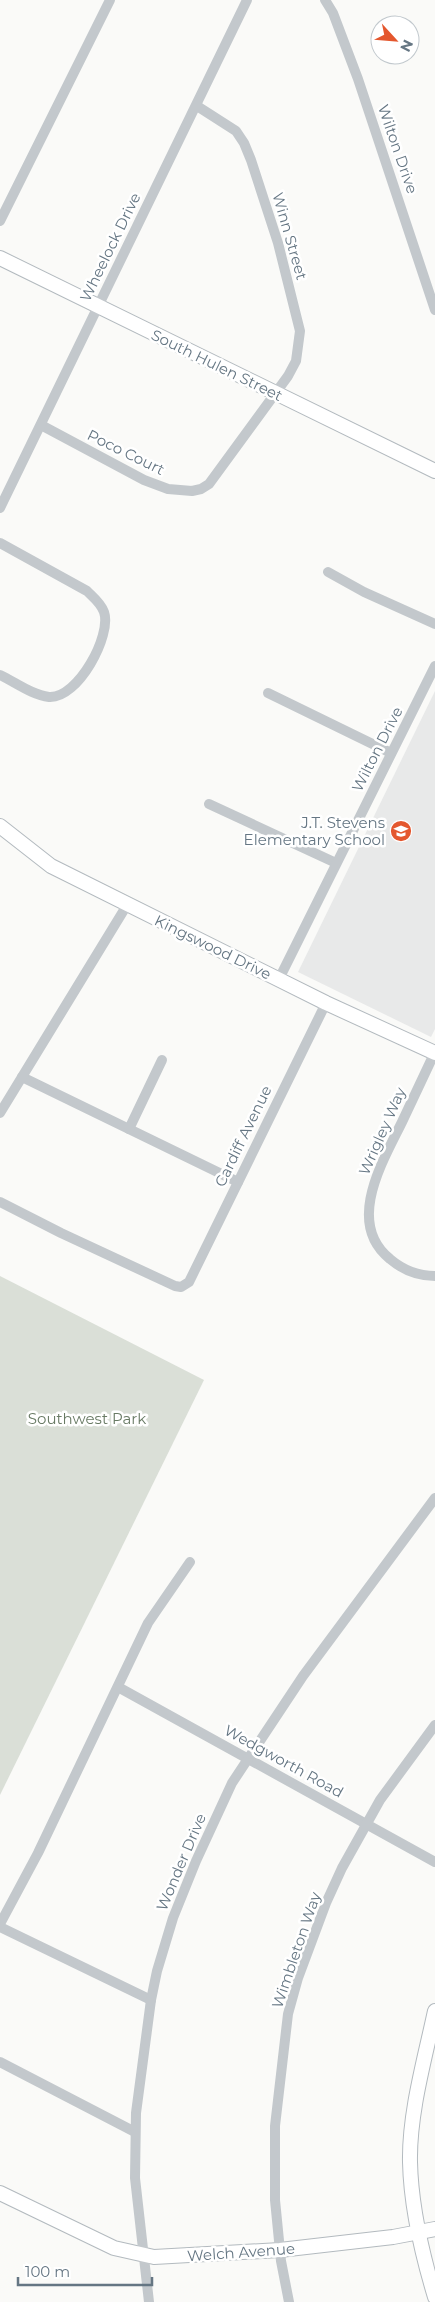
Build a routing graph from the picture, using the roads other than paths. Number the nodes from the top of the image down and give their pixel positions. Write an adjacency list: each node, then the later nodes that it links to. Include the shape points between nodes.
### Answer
1 (110, 0): 5 (street)
2 (247, 0): 4 (street, Wheelock Drive)
3 (326, 0): 8 (street, Wilton Drive, via 358,79)
4 (197, 106): 7 (street, Wheelock Drive); 9 (street, Winn Street, via 225,122 244,143 278,243 300,331 296,361)
5 (0, 221)
6 (0, 258): 7 (street, South Hulen Street)
7 (98, 305): 9 (street, South Hulen Street); 10 (street, Wheelock Drive)
8 (435, 310)
9 (276, 394): 10 (street, Poco Court, via 209,484 192,491 168,489 144,480); 11 (street, South Hulen Street)
10 (41, 425): 12 (street, Wheelock Drive)
11 (435, 471)
12 (0, 508)
13 (0, 543): 17 (street, via 71,582 96,599 104,612 101,641 80,681 72,689 49,697)
14 (328, 572): 15 (street)
15 (435, 624)
16 (435, 666): 19 (street, Wilton Drive)
17 (0, 675)
18 (268, 693): 19 (street)
19 (392, 753): 22 (street, Wilton Drive)
20 (209, 804): 22 (street)
21 (0, 826): 23 (street, Kingswood Drive, via 51,866)
22 (336, 863): 24 (street, Wilton Drive)
23 (127, 905): 24 (street, Kingswood Drive); 28 (street)
24 (278, 979): 25 (street, Kingswood Drive)
25 (326, 1003): 26 (street, Kingswood Drive); 31 (street, Cardiff Avenue)
26 (435, 1053): 33 (street, Wrigley Way, via 377,1174 371,1196 370,1229 384,1254 402,1269)
27 (162, 1060): 30 (street)
28 (22, 1077): 29 (street); 30 (street)
29 (0, 1113)
30 (129, 1129): 31 (street)
31 (238, 1182): 32 (street, Cardiff Avenue, via 189,1282 181,1287)
32 (0, 1202)
33 (435, 1276)
34 (435, 1498): 38 (street, Wonder Drive)
35 (190, 1562): 36 (street, via 148,1623)
36 (118, 1687): 38 (street, Wedgworth Road); 41 (street)
37 (435, 1725): 39 (street, Wimbleton Way, via 380,1800)
38 (248, 1758): 39 (street, Wedgworth Road); 42 (street, Wonder Drive, via 232,1783 173,1918)
39 (367, 1824): 40 (street, Wedgworth Road); 49 (street, Wimbleton Way, via 326,1903 288,2014 275,2126 275,2200)
40 (435, 1862)
41 (0, 1926): 42 (street)
42 (151, 2000): 45 (street, Wonder Drive)
43 (435, 2010): 48 (street, via 413,2122 410,2161)
44 (0, 2062): 45 (street)
45 (135, 2132): 50 (street, Wonder Drive, via 135,2178)
46 (0, 2193): 50 (street, Welch Avenue, via 114,2248)
47 (435, 2229): 48 (street, Welch Avenue)
48 (418, 2232): 49 (street, Welch Avenue); 51 (street)
49 (280, 2250): 50 (street, Welch Avenue, via 174,2257); 53 (street, Wimbleton Way)
50 (142, 2255): 52 (street, Wonder Drive)
51 (435, 2297)
52 (149, 2302)
53 (289, 2302)

